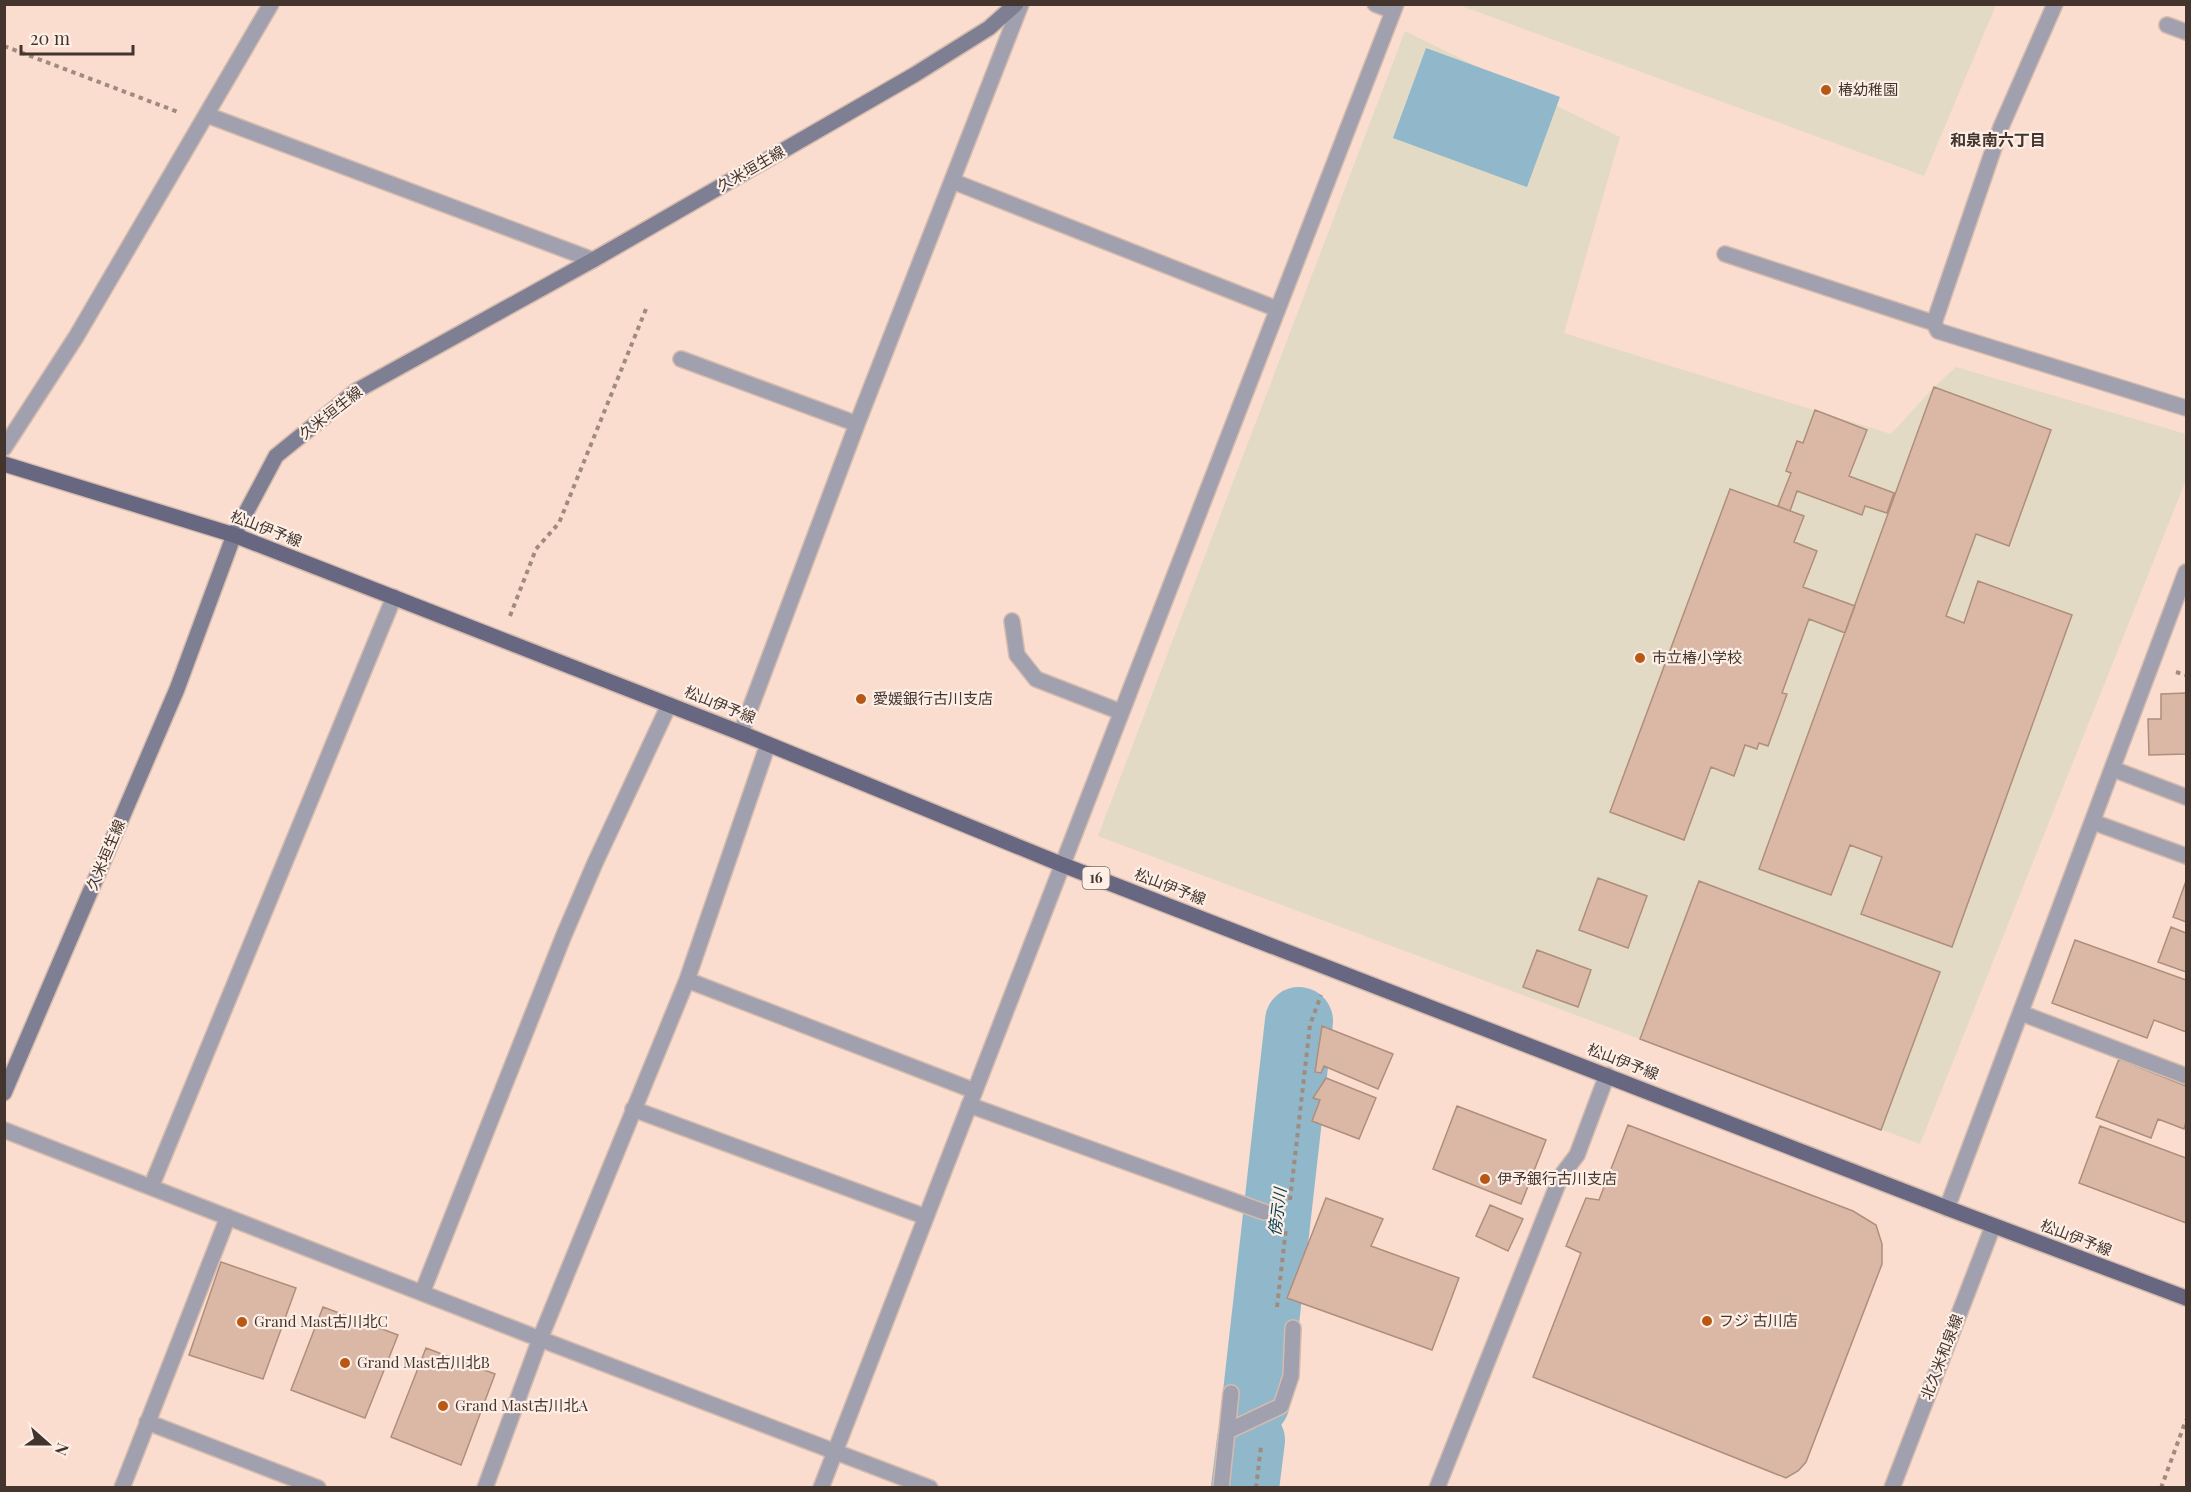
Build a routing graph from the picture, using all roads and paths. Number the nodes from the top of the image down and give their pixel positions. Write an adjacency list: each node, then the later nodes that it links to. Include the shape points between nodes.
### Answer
1 (272, 4): 10 (street)
2 (1016, 4): 13 (main road, 久米垣生線, via 988,28 914,75)
3 (1021, 4): 11 (street)
4 (1375, 4): 6 (street)
5 (2055, 4): 16 (street, via 2001,127)
6 (1394, 8): 15 (street)
7 (2167, 25): 8 (street)
8 (2187, 32)
9 (4, 46): 10 (path)
10 (205, 118): 13 (street); 20 (street, via 76,337)
11 (952, 181): 15 (street); 19 (street)
12 (1725, 254): 16 (street)
13 (593, 260): 22 (main road, 久米垣生線, via 356,391 276,456)
14 (646, 309): 26 (path, via 560,523 536,549)
15 (1277, 309): 28 (street)
16 (1934, 323): 18 (street, via 1938,331)
17 (681, 359): 19 (street)
18 (2187, 408)
19 (857, 424): 29 (street)
20 (4, 448)
21 (4, 464): 22 (main road, 松山伊予線 / 16)
22 (234, 535): 24 (main road, 松山伊予線 / 16); 40 (main road, 久米垣生線, via 177,689)
23 (2187, 572): 31 (street)
24 (394, 597): 26 (main road, 松山伊予線 / 16); 44 (street)
25 (1012, 621): 28 (street, via 1017,655 1036,680)
26 (501, 639): 27 (main road, 松山伊予線 / 16)
27 (669, 705): 29 (main road, 松山伊予線 / 16); 50 (street, via 564,935)
28 (1121, 712): 35 (street)
29 (741, 733): 30 (main road, 松山伊予線 / 16)
30 (768, 744): 35 (main road, 松山伊予線 / 16); 36 (street)
31 (2113, 769): 32 (street); 33 (street)
32 (2187, 797)
33 (2093, 822): 34 (street); 37 (street)
34 (2187, 856)
35 (1063, 865): 38 (main road, 松山伊予線 / 16); 41 (street)
36 (687, 980): 41 (street); 42 (street)
37 (2021, 1013): 39 (street); 45 (street)
38 (1607, 1075): 45 (main road, 松山伊予線 / 16); 65 (street, via 1577,1155 1561,1176)
39 (2187, 1076)
40 (4, 1093)
41 (972, 1098): 46 (street); 47 (street)
42 (633, 1109): 47 (street); 53 (street)
43 (4, 1130): 44 (street)
44 (151, 1187): 48 (street)
45 (1947, 1208): 49 (main road, 松山伊予線 / 16)
46 (1264, 1212)
47 (926, 1216): 58 (street)
48 (228, 1217): 50 (street); 56 (street)
49 (1993, 1226): 51 (main road, 松山伊予線 / 16); 66 (street, 北久米和泉線)
50 (422, 1293): 53 (street)
51 (2187, 1298)
52 (1293, 1328): 57 (street, via 1291,1377 1281,1406)
53 (540, 1339): 58 (street); 61 (street)
54 (1232, 1393): 57 (street)
55 (2187, 1420): 67 (path)
56 (147, 1422): 59 (street); 60 (street)
57 (1228, 1431): 64 (street)
58 (835, 1451): 62 (street); 63 (street)
59 (122, 1488)
60 (318, 1488)
61 (485, 1488)
62 (821, 1488)
63 (930, 1488)
64 (1221, 1488)
65 (1437, 1488)
66 (1892, 1488)
67 (2161, 1488)

